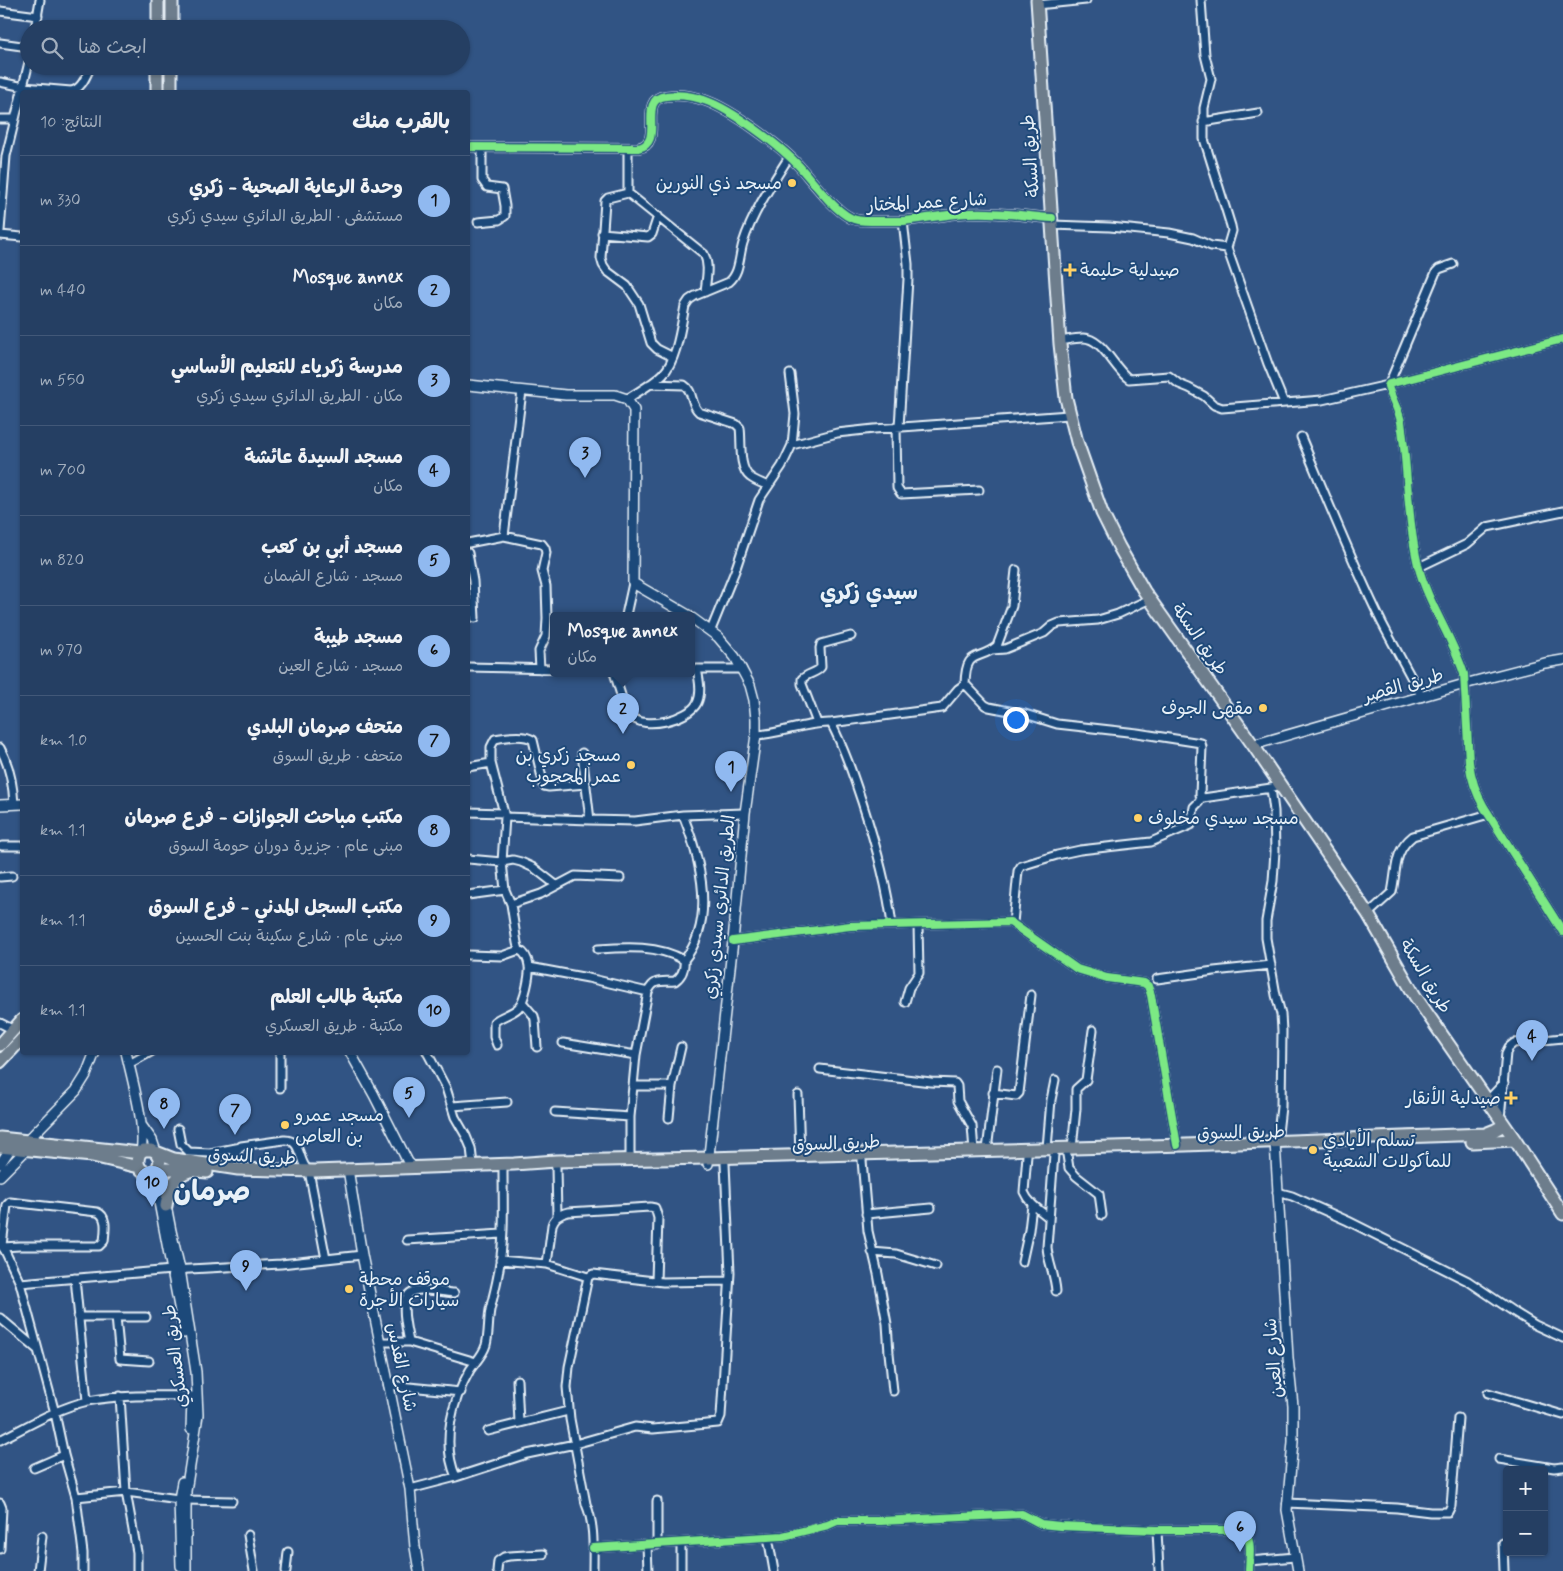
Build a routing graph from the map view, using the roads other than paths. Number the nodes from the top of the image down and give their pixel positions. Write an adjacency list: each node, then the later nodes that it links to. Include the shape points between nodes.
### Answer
1 (40, 0): 8 (street)
2 (158, 0): 10 (main road)
3 (172, 0): 11 (main road)
4 (1086, 0): 6 (street)
5 (1201, 0): 29 (street, via 1205,55 1211,79)
6 (1037, 2): 38 (main road, طريق السكة)
7 (0, 11): 8 (street)
8 (38, 16): 9 (street)
9 (37, 20)
10 (158, 20)
11 (171, 20)
12 (0, 42): 13 (street)
13 (20, 45)
14 (26, 75): 19 (street)
15 (86, 75): 22 (street)
16 (157, 75): 23 (main road)
17 (171, 75): 24 (main road)
18 (0, 82): 19 (street)
19 (24, 87): 20 (street); 21 (street)
20 (23, 90)
21 (59, 90)
22 (75, 90)
23 (157, 90)
24 (170, 90)
25 (20, 100): 28 (street)
26 (1258, 112): 29 (street)
27 (0, 119): 28 (street)
28 (14, 119): 35 (street)
29 (1203, 122): 44 (street, via 1205,147 1232,231)
30 (470, 147): 31 (street, شارع عمر المختار)
31 (482, 147): 32 (street, شارع عمر المختار); 39 (street, via 483,184 487,188 502,189 505,216 499,220)
32 (628, 148): 33 (street, شارع عمر المختار, via 645,147 649,143 654,102 658,98 675,95 716,105); 34 (street)
33 (789, 157): 37 (street, شارع عمر المختار, via 835,206 852,219); 46 (street, via 749,227 734,278)
34 (628, 193): 36 (street); 41 (street, via 605,201)
35 (1, 194): 40 (street)
36 (658, 216): 41 (street, via 648,237); 46 (street, via 704,254 708,261)
37 (903, 221): 38 (street, شارع عمر المختار, via 988,213); 58 (street, via 908,279)
38 (1052, 221): 44 (street, via 1170,233); 48 (main road, طريق السكة)
39 (478, 222)
40 (0, 229)
41 (602, 233): 49 (street, via 603,265 631,290 639,304 651,343)
42 (0, 236): 43 (street)
43 (20, 237)
44 (1227, 248): 56 (street)
45 (1454, 264): 53 (street, via 1436,272)
46 (704, 292): 49 (street, via 685,306)
47 (1563, 339): 53 (street)
48 (1060, 341): 56 (street, via 1091,340 1129,379 1169,376 1218,407); 57 (main road, طريق السكة)
49 (673, 357): 52 (street, via 669,366)
50 (790, 374): 60 (street, via 795,414)
51 (470, 384): 54 (street)
52 (650, 384): 55 (street); 61 (street, via 684,385 691,392 699,412 736,424 740,428 745,472)
53 (1388, 385): 56 (street, via 1322,400); 67 (street, via 1401,421)
54 (522, 390): 55 (street, via 566,395 615,395); 64 (street)
55 (627, 399): 69 (street, via 634,410)
56 (1284, 403)
57 (1069, 415): 58 (street); 70 (main road, طريق السكة, via 1102,512)
58 (897, 427): 60 (street, via 837,433); 62 (street, via 897,488 901,494)
59 (1301, 436): 88 (street, via 1358,572)
60 (792, 445): 61 (street)
61 (768, 486): 75 (street, via 753,514)
62 (979, 490)
63 (1563, 511): 67 (street, via 1487,527 1467,544)
64 (504, 536): 65 (street); 80 (street, via 542,544 545,548 542,571 548,625 539,651)
65 (470, 543)
66 (470, 564): 73 (street)
67 (1419, 567): 87 (street, via 1460,662)
68 (1016, 570): 77 (street, via 1012,606 997,646)
69 (633, 583): 71 (street); 72 (street)
70 (1150, 599): 77 (street, via 1098,620 1059,623 1044,634 1005,650); 92 (main road, طريق السكة)
71 (627, 612)
72 (683, 612)
73 (475, 618)
74 (695, 620): 75 (street, الطريق الدائري سيدي زكري)
75 (711, 630): 83 (street, الطريق الدائري سيدي زكري, via 728,646)
76 (851, 636): 89 (street, via 821,644 822,666 802,679)
77 (992, 650): 86 (street, via 972,657)
78 (1563, 660): 87 (street, طريق القصر)
79 (470, 667): 80 (street)
80 (540, 669): 81 (street)
81 (550, 669)
82 (695, 669): 83 (street)
83 (742, 669): 91 (street, الطريق الدائري سيدي زكري, via 754,700)
84 (695, 673): 85 (street, via 700,692 693,709 684,715 648,724 639,722 626,708)
85 (615, 677)
86 (965, 684): 90 (street, via 938,709); 99 (street, via 989,707 1057,724 1201,744)
87 (1465, 684): 88 (street, طريق القصر); 104 (street, via 1471,775 1478,797)
88 (1422, 697): 92 (street, طريق القصر)
89 (818, 723): 90 (street); 91 (street)
90 (831, 723): 121 (street, via 877,847)
91 (756, 735): 103 (street, الطريق الدائري سيدي زكري)
92 (1253, 745): 98 (main road, طريق السكة)
93 (0, 748): 100 (street)
94 (582, 753): 97 (street)
95 (491, 763): 96 (street); 97 (street, via 491,747 495,739 529,737 537,751 544,786); 105 (street)
96 (470, 766)
97 (586, 784): 107 (street)
98 (1275, 786): 99 (street); 119 (main road, طريق السكة); 129 (street, via 1273,881 1266,921)
99 (1201, 797): 120 (street, via 1194,807 1191,825 1167,836 1151,842 1065,854 1021,866)
100 (18, 804): 101 (street)
101 (0, 805)
102 (470, 812): 105 (street)
103 (745, 813): 106 (street); 124 (street, الطريق الدائري سيدي زكري)
104 (1489, 814): 119 (street, via 1413,836 1396,860 1392,892); 123 (street)
105 (505, 815): 107 (street); 111 (street)
106 (684, 815): 107 (street, via 635,821); 128 (street, via 700,868 703,912 691,952)
107 (590, 820)
108 (2, 846): 109 (street)
109 (20, 846)
110 (470, 859): 111 (street)
111 (502, 862): 115 (street, via 513,860 534,868); 116 (street)
112 (12, 876): 113 (street)
113 (0, 877)
114 (620, 878): 115 (street, via 574,876)
115 (556, 885): 118 (street)
116 (505, 890): 117 (street); 118 (street)
117 (470, 895)
118 (511, 904): 126 (street)
119 (1368, 914): 165 (main road, طريق السكة, via 1415,996)
120 (1013, 923): 122 (street); 179 (street, via 1077,969 1107,978 1139,981 1148,986)
121 (892, 925): 122 (street); 124 (street, via 850,926)
122 (918, 925): 135 (street, via 918,973)
123 (1563, 932)
124 (733, 940): 192 (street, الطريق الدائري سيدي زكري)
125 (598, 949): 128 (street, via 651,949)
126 (519, 950): 127 (street, via 502,956); 130 (street, via 527,957)
127 (470, 955)
128 (684, 960): 132 (street, via 685,966 678,979 654,982)
129 (1271, 965): 131 (street); 176 (street, via 1282,1031 1281,1107)
130 (529, 967): 132 (street); 134 (street)
131 (1157, 979)
132 (648, 992): 153 (street)
133 (1031, 995): 163 (street, via 1019,1093 1016,1096)
134 (522, 1002): 144 (street, via 518,1008 494,1022); 145 (street, via 534,1016)
135 (905, 1002)
136 (20, 1022): 138 (main road)
137 (0, 1023): 138 (street)
138 (14, 1030): 143 (main road)
139 (1093, 1030): 183 (street, via 1086,1080 1076,1089)
140 (1563, 1038): 159 (street, via 1514,1043 1506,1053)
141 (20, 1041): 154 (main road)
142 (563, 1043): 153 (street)
143 (0, 1045)
144 (497, 1045)
145 (537, 1047)
146 (681, 1047): 161 (street)
147 (94, 1055): 178 (street, via 76,1091)
148 (127, 1055): 155 (street)
149 (146, 1055): 155 (street)
150 (280, 1055): 162 (street)
151 (352, 1055): 187 (street)
152 (429, 1055): 167 (street)
153 (636, 1055): 160 (street)
154 (0, 1062)
155 (129, 1064): 172 (street)
156 (997, 1068): 163 (street)
157 (820, 1069): 182 (street, via 955,1083 958,1101 972,1126)
158 (1055, 1080): 185 (street, via 1050,1108)
159 (1504, 1082): 165 (street); 171 (street)
160 (633, 1086): 161 (street); 169 (street)
161 (672, 1086): 170 (street)
162 (280, 1088)
163 (993, 1093): 181 (street)
164 (798, 1095): 189 (street)
165 (1487, 1100): 171 (main road, طريق السكة)
166 (507, 1102): 167 (street)
167 (452, 1106): 195 (street, via 471,1148)
168 (556, 1112): 169 (street)
169 (630, 1117): 190 (street)
170 (669, 1118)
171 (1502, 1122): 175 (main road, طريق السكة); 176 (main road, طريق السوق, via 1485,1134)
172 (141, 1124): 184 (street); 186 (street)
173 (178, 1129): 180 (street, via 181,1144 189,1152 210,1153)
174 (0, 1138): 177 (main road, طريق السوق)
175 (1515, 1140): 176 (main road, طريق السوق); 211 (main road, طريق السكة)
176 (1276, 1144): 179 (main road, طريق السوق); 183 (main road, طريق السوق); 206 (street, شارع العين)
177 (8, 1145): 178 (main road, طريق السوق); 193 (street)
178 (27, 1145): 186 (main road, طريق السوق); 200 (main road, طريق السوق); 205 (street)
179 (1177, 1145): 183 (main road, طريق السوق)
180 (241, 1147): 197 (street); 204 (street, via 292,1141)
181 (987, 1150): 182 (main road, طريق السوق); 185 (main road, طريق السوق)
182 (974, 1151): 189 (main road, طريق السوق)
183 (1070, 1151): 185 (main road, طريق السوق); 212 (street, via 1069,1168 1099,1194)
184 (156, 1152): 186 (main road); 197 (main road, طريق السوق, via 174,1160); 200 (main road, via 160,1160)
185 (1050, 1152): 188 (main road, طريق السوق); 214 (street)
186 (141, 1153): 200 (main road, via 137,1160)
187 (403, 1153): 198 (street); 199 (street)
188 (1027, 1155): 191 (main road, طريق السوق); 207 (street, via 1024,1192)
189 (800, 1156): 192 (main road, طريق السوق)
190 (630, 1160): 192 (main road, طريق السوق); 195 (main road, طريق السوق)
191 (862, 1160): 194 (main road, طريق السوق); 210 (street)
192 (708, 1161): 194 (main road, طريق السوق); 196 (main road, طريق السوق)
193 (0, 1164)
194 (725, 1164): 229 (street)
195 (473, 1165): 198 (main road, طريق السوق)
196 (556, 1166): 201 (main road, طريق السوق); 213 (street)
197 (226, 1167): 204 (main road, طريق السوق)
198 (413, 1167): 199 (main road, طريق السوق)
199 (394, 1168): 203 (main road, طريق السوق)
200 (148, 1170): 202 (main road, طريق السوق); 208 (street, طريق العسكري, via 161,1179); 225 (street, طريق العسكري)
201 (503, 1170): 203 (main road, طريق السوق); 215 (street)
202 (193, 1171): 204 (main road, طريق السوق, via 262,1176); 208 (main road, via 178,1177 170,1189)
203 (348, 1172): 204 (main road, طريق السوق); 219 (street, شارع القدس)
204 (310, 1173): 220 (street)
205 (0, 1176)
206 (1277, 1192): 237 (street, via 1348,1221 1468,1281 1535,1325); 271 (street, شارع العين, via 1293,1406)
207 (1032, 1205): 214 (street); 222 (street)
208 (166, 1206): 225 (street, طريق العسكري)
209 (931, 1208): 210 (street)
210 (866, 1214): 218 (street)
211 (1563, 1214)
212 (1102, 1216)
213 (556, 1217): 223 (street); 228 (street, via 568,1212 655,1208 658,1218)
214 (1049, 1218): 231 (street, via 1048,1258 1056,1280)
215 (502, 1234): 216 (street); 221 (street)
216 (407, 1240)
217 (2, 1245): 217 (street, via 99,1246 104,1241 104,1218 97,1212 10,1202); 230 (street)
218 (872, 1252): 224 (street, via 896,1254); 245 (street, via 887,1324)
219 (362, 1255): 220 (street); 238 (street, شارع القدس)
220 (326, 1259): 225 (street)
221 (500, 1260): 223 (street); 242 (street, via 486,1344)
222 (1022, 1262)
223 (547, 1264): 226 (street)
224 (936, 1266)
225 (176, 1270): 227 (street); 249 (street, طريق العسكري); 267 (street, طريق العسكري, via 196,1372 198,1415)
226 (588, 1277): 228 (street, via 593,1274); 251 (street, via 569,1367)
227 (75, 1278): 230 (street); 233 (street)
228 (656, 1281): 229 (street)
229 (729, 1281): 258 (street, via 718,1423 634,1427)
230 (20, 1283): 240 (street)
231 (1056, 1291)
232 (454, 1293): 239 (street, via 416,1290 409,1293 404,1310)
233 (78, 1317): 234 (street); 250 (street)
234 (116, 1317): 235 (street); 241 (street, via 120,1359)
235 (146, 1317)
236 (0, 1318): 240 (street)
237 (1563, 1338)
238 (380, 1342): 239 (street); 244 (street, شارع القدس)
239 (409, 1342): 242 (street)
240 (38, 1351): 252 (street)
241 (149, 1361)
242 (476, 1362): 246 (street)
243 (517, 1380): 255 (street)
244 (388, 1384): 246 (street); 264 (street, شارع القدس)
245 (894, 1391)
246 (460, 1392): 263 (street, via 449,1431 450,1455)
247 (1488, 1393): 253 (street)
248 (120, 1396): 249 (street); 250 (street); 265 (street)
249 (192, 1396): 267 (street, طريق العسكري)
250 (87, 1402): 252 (street)
251 (568, 1411): 255 (street); 258 (street)
252 (55, 1413): 257 (street); 259 (street)
253 (1563, 1415)
254 (1458, 1418): 271 (street, via 1448,1512)
255 (519, 1424): 256 (street)
256 (488, 1431)
257 (0, 1440)
258 (574, 1444): 263 (street, via 527,1454); 280 (street, via 589,1511)
259 (64, 1455): 262 (street); 266 (street)
260 (1499, 1459): 261 (street)
261 (1563, 1467)
262 (34, 1468)
263 (456, 1477): 264 (street)
264 (410, 1488): 293 (street, شارع القدس)
265 (126, 1492): 266 (street); 267 (street); 288 (street, via 137,1552)
266 (76, 1497): 287 (street)
267 (182, 1500): 268 (street); 289 (street, طريق العسكري); 290 (street, طريق العسكري)
268 (232, 1501)
269 (657, 1501): 277 (street)
270 (0, 1504): 279 (street)
271 (1287, 1504): 284 (street, شارع العين)
272 (1157, 1530): 275 (street, via 1041,1524 1022,1514 837,1521); 285 (street, via 1241,1530 1249,1540); 299 (street)
273 (248, 1535): 291 (street)
274 (42, 1536): 286 (street)
275 (768, 1537): 276 (street); 298 (street)
276 (681, 1543): 277 (street); 297 (street)
277 (657, 1545): 278 (street)
278 (647, 1546): 280 (street); 296 (street)
279 (0, 1548)
280 (593, 1548): 295 (street)
281 (288, 1552): 292 (street)
282 (543, 1554): 294 (street, via 504,1557 498,1561)
283 (1503, 1556): 302 (street)
284 (1294, 1557): 285 (street); 301 (street, شارع العين)
285 (1249, 1561): 300 (street)
286 (38, 1571)
287 (83, 1571)
288 (137, 1571)
289 (181, 1571)
290 (186, 1571)
291 (254, 1571)
292 (286, 1571)
293 (419, 1571)
294 (497, 1571)
295 (594, 1571)
296 (648, 1571)
297 (681, 1571)
298 (774, 1571)
299 (1159, 1571)
300 (1249, 1571)
301 (1298, 1571)
302 (1504, 1571)

